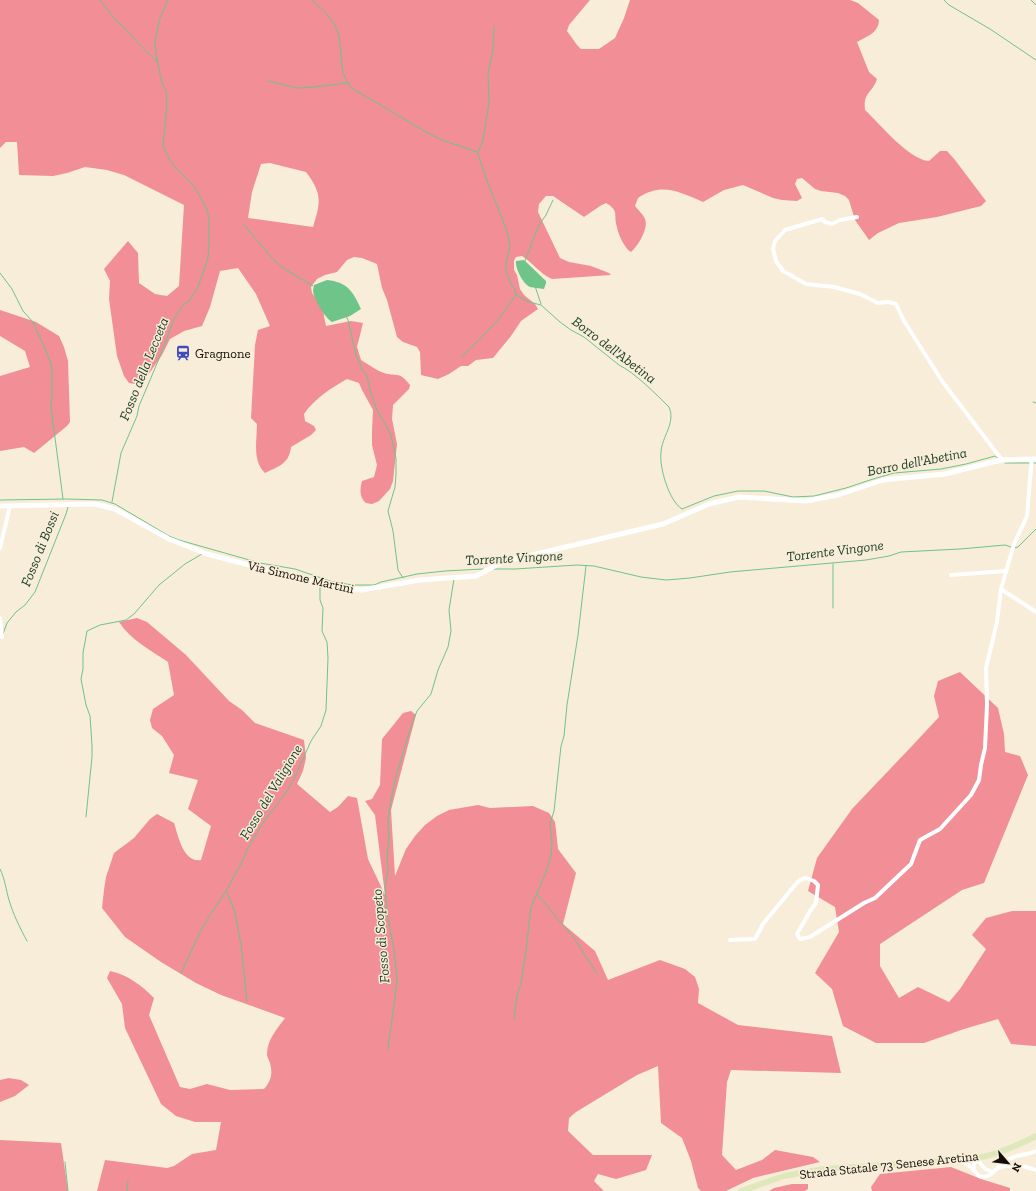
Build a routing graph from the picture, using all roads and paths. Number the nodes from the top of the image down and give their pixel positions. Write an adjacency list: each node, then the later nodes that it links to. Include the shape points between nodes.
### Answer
1 (857, 217): 3 (street, via 832,224 822,219 785,230 775,241 773,249 776,261 783,271 806,284 834,287 860,294 878,303 896,304 942,381)
2 (1034, 459): 3 (street, Via Simone Martini); 7 (street, via 1028,516 1014,544)
3 (1002, 460): 5 (street, Via Simone Martini, via 945,474 883,480 838,496 806,501 739,496 709,504 664,524 502,562 476,576 420,580 362,590 337,588 204,553 169,540 115,509 96,504)
4 (0, 506): 5 (street, Via Simone Martini)
5 (10, 506): 6 (street)
6 (0, 548)
7 (1006, 571): 8 (street); 9 (street)
8 (951, 575)
9 (1001, 589): 10 (street); 13 (street, via 997,622 986,668 985,748 979,780 971,795 940,829 920,840 911,864 875,898 810,937 800,939 797,934 816,903 818,893 818,886 814,881 806,878 795,885 763,924 755,939)
10 (1036, 612)
11 (0, 618): 12 (street)
12 (2, 636)
13 (730, 940)
14 (1036, 1136): 16 (main road, Strada Statale 73 Senese Aretina)
15 (1036, 1151): 20 (street, via 1009,1159)
16 (989, 1155): 17 (main road, Strada Statale 73 Senese Aretina); 19 (street)
17 (976, 1158): 18 (main road, Strada Statale 73 Senese Aretina); 19 (street); 21 (street)
18 (962, 1160): 21 (street); 24 (main road, Strada Statale 73 Senese Aretina, via 824,1169 784,1176)
19 (982, 1166): 23 (street, via 985,1170)
20 (998, 1168): 22 (street, via 1018,1164); 23 (street)
21 (973, 1169): 23 (street, via 976,1174 983,1177)
22 (1036, 1170)
23 (993, 1172)
24 (741, 1191)

